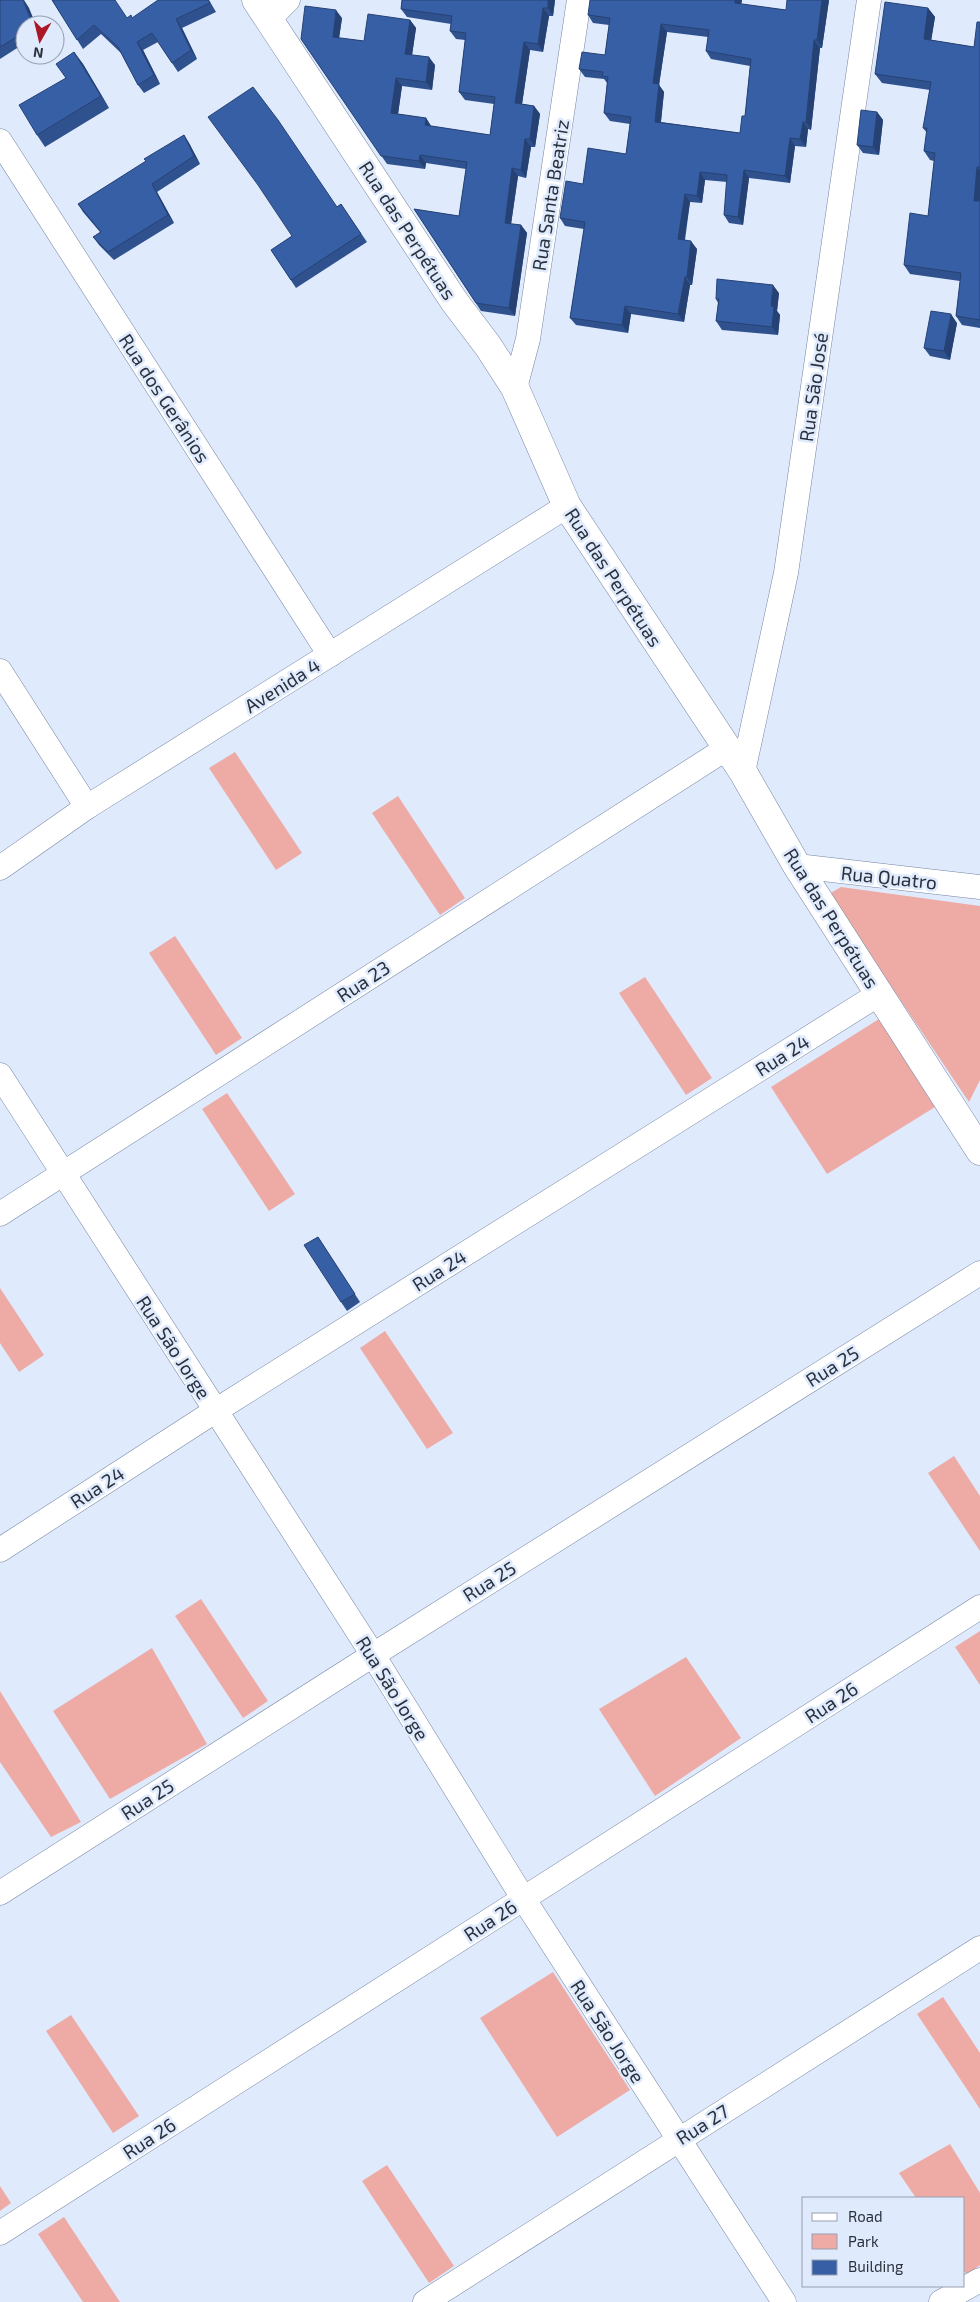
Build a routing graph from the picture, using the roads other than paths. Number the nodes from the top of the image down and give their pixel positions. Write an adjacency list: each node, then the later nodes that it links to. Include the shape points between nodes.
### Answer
1 (288, 0): 4 (street)
2 (579, 0): 6 (street, Rua Santa Beatriz, via 528,338)
3 (869, 0): 11 (street, Rua São José, via 786,573)
4 (263, 10): 6 (street, Rua das Perpétuas)
5 (0, 141): 8 (street, Rua dos Gerânios)
6 (514, 388): 7 (street, Rua das Perpétuas)
7 (567, 506): 8 (street, Avenida 4); 10 (street, Rua das Perpétuas)
8 (330, 655): 12 (street, Avenida 4)
9 (0, 671): 12 (street)
10 (727, 748): 11 (street, Rua das Perpétuas); 19 (street, Rua 23)
11 (743, 772): 13 (street, Rua das Perpétuas)
12 (87, 807): 14 (street, Avenida 4)
13 (798, 866): 15 (street, Rua Quatro); 16 (street, Rua das Perpétuas)
14 (0, 868)
15 (980, 887)
16 (879, 994): 18 (street, Rua das Perpétuas); 22 (street, Rua 24)
17 (0, 1075): 19 (street, Rua São Jorge)
18 (980, 1151)
19 (62, 1174): 20 (street, Rua 23); 22 (street, Rua São Jorge)
20 (0, 1214)
21 (980, 1273): 25 (street, Rua 25)
22 (215, 1411): 23 (street, Rua 24); 25 (street, Rua São Jorge)
23 (0, 1550)
24 (980, 1606): 27 (street, Rua 26)
25 (372, 1654): 26 (street, Rua 25); 27 (street, Rua São Jorge)
26 (0, 1893)
27 (523, 1898): 29 (street, Rua São Jorge); 30 (street, Rua 26)
28 (980, 1948): 29 (street, Rua 27)
29 (678, 2139): 32 (street, Rua 27); 33 (street, Rua São Jorge)
30 (0, 2233)
31 (979, 2281): 34 (street)
32 (425, 2302)
33 (784, 2302)
34 (941, 2302)

